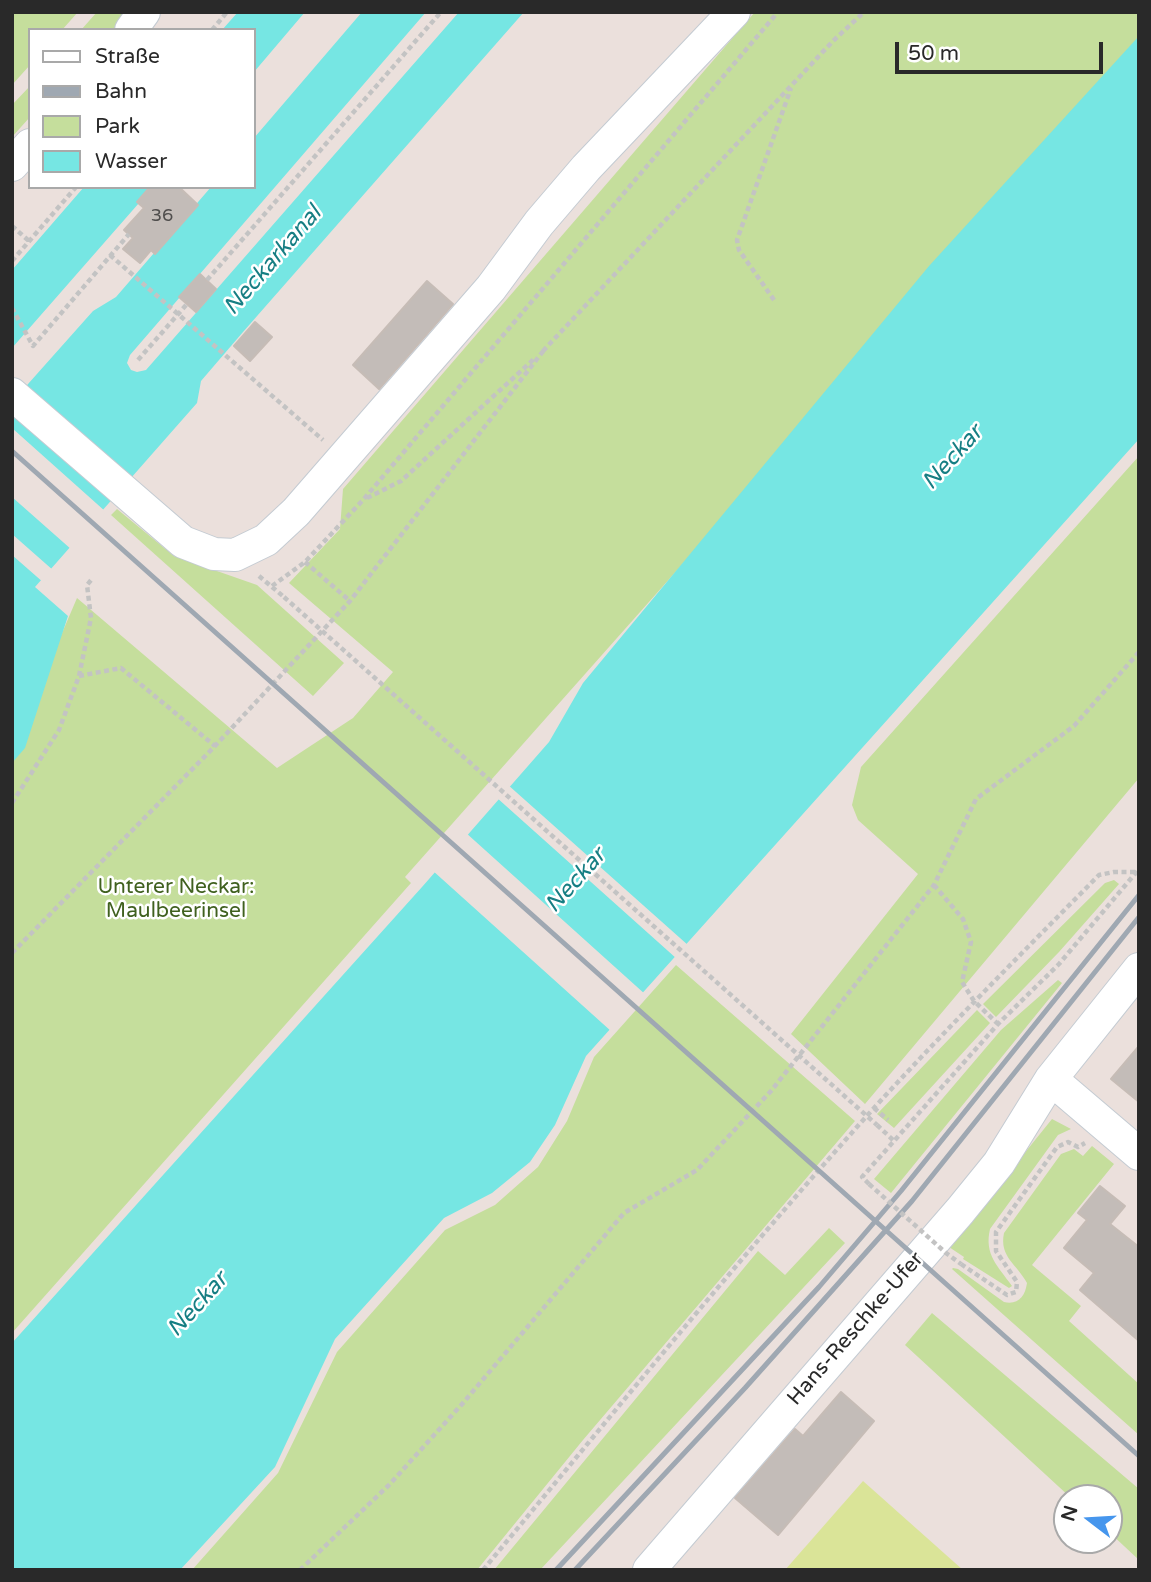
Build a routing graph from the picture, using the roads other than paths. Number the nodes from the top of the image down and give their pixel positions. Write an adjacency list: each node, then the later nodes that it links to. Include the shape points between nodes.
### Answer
1 (144, 12): 3 (street)
2 (734, 12): 6 (street, via 586,168 491,288 344,459 266,540 235,555 214,554 183,542)
3 (132, 28)
4 (28, 147): 5 (street)
5 (12, 165)
6 (12, 394)
7 (1139, 969): 8 (street, Hans-Reschke-Ufer)
8 (1051, 1079): 9 (street); 10 (street, Hans-Reschke-Ufer, via 999,1163 960,1211)
9 (1139, 1154)
10 (649, 1570)

